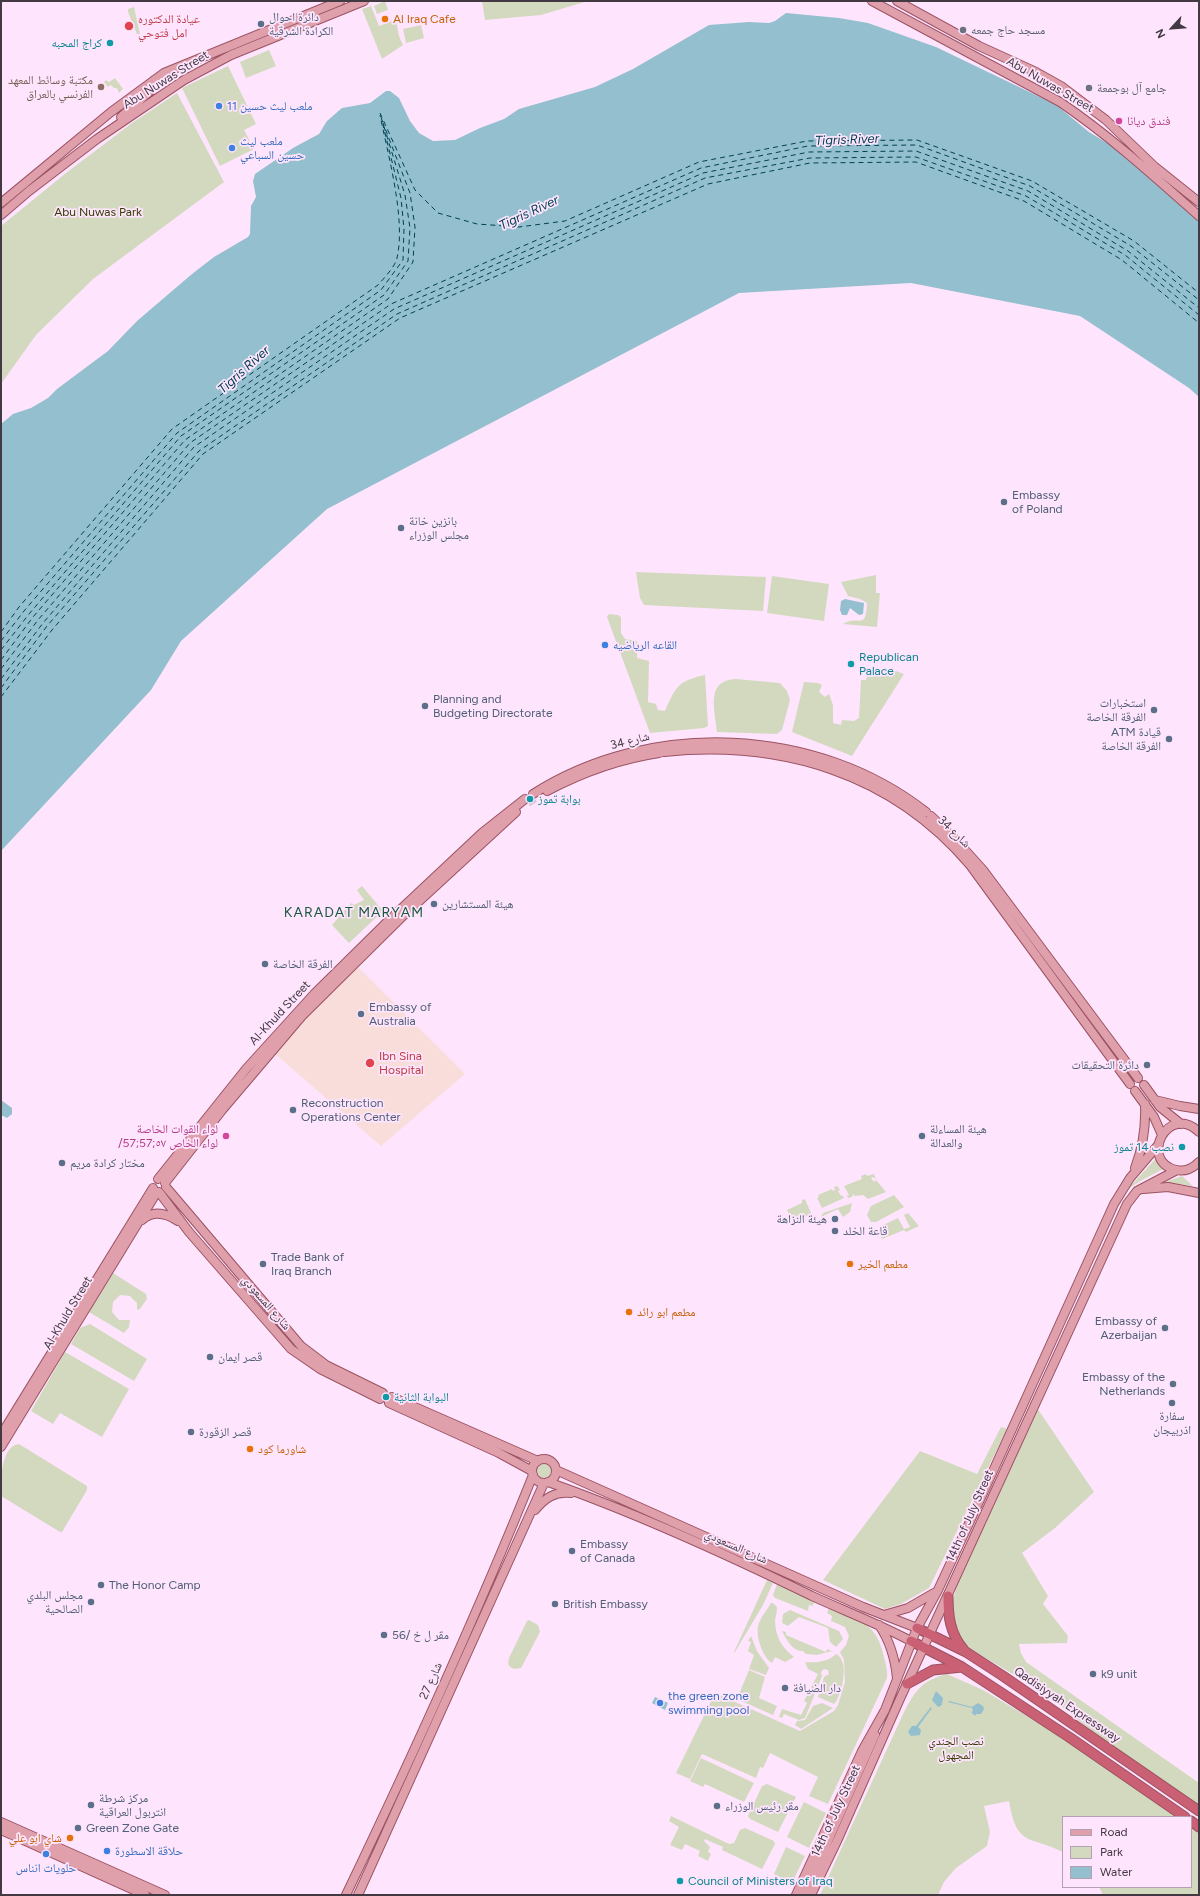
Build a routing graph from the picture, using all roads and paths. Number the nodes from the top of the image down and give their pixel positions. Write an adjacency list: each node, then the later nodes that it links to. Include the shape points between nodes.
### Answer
1 (340, 1): 5 (main road, Abu Nuwas Street, via 179,66)
2 (364, 1): 6 (main road, Abu Nuwas Street, via 224,58)
3 (872, 1): 13 (main road, Abu Nuwas Street, via 1060,102 1089,121)
4 (897, 1): 10 (main road, Abu Nuwas Street, via 972,43 1036,72 1066,89 1106,120 1155,167)
5 (154, 80): 6 (main road); 7 (main road, via 150,91 119,119); 8 (main road, Abu Nuwas Street)
6 (164, 92): 7 (main road, Abu Nuwas Street)
7 (115, 126): 9 (main road, Abu Nuwas Street)
8 (88, 130): 9 (main road); 11 (main road, Abu Nuwas Street)
9 (97, 139): 12 (main road, Abu Nuwas Street)
10 (1199, 202)
11 (1, 203)
12 (1, 215)
13 (1199, 216)
14 (591, 767): 15 (main road, via 563,776); 17 (main road, شارع 34, via 631,752 672,744 713,742 761,746 806,754 844,766 894,790 929,814 965,850); 18 (main road, شارع 34, via 661,753 730,750 794,758 848,775 883,793 916,814 970,865)
15 (534, 796)
16 (526, 801): 32 (main road, Al-Khuld Street, via 403,916 302,1016)
17 (1138, 1078)
18 (1130, 1084)
19 (1144, 1085): 21 (main road)
20 (1136, 1091): 22 (main road)
21 (1154, 1100): 23 (main road); 25 (main road)
22 (1145, 1104): 27 (main road); 31 (main road, via 1143,1143)
23 (1199, 1109)
24 (1199, 1122): 25 (main road)
25 (1184, 1124): 26 (main road); 27 (main road, via 1169,1128)
26 (1199, 1132)
27 (1162, 1135): 28 (main road, 14th of July Street)
28 (1158, 1144): 30 (main road, via 1161,1158); 31 (main road, 14th of July Street)
29 (1199, 1162): 30 (main road, 14th of July Street, via 1190,1169)
30 (1176, 1170): 33 (main road, 14th of July Street)
31 (1130, 1178): 45 (main road, 14th of July Street, via 1114,1204)
32 (160, 1187): 35 (main road, Al-Khuld Street); 36 (main road, شارع المسعودي); 36 (main road, شارع المسعودي, via 301,1346 326,1365 381,1396 320,1369 291,1350); 37 (main road, Al-Khuld Street)
33 (1137, 1191): 34 (main road, via 1168,1187); 46 (main road, 14th of July Street, via 1127,1204 1087,1288)
34 (1199, 1193)
35 (138, 1224): 36 (main road, via 150,1214 161,1213); 38 (main road, Al-Khuld Street)
36 (184, 1224)
37 (1, 1435)
38 (1, 1447)
39 (538, 1461): 40 (main road, via 550,1460); 41 (main road); 41 (main road, via 391,1400 499,1453)
40 (556, 1470): 42 (main road, via 554,1477); 47 (main road, شارع المسعودي)
41 (532, 1473): 42 (main road, via 537,1481); 55 (main road, شارع 27)
42 (546, 1482): 43 (main road, شارع المسعودي); 44 (main road, شارع 27)
43 (586, 1495): 44 (main road, via 557,1493 542,1502); 48 (main road, شارع المسعودي)
44 (527, 1520): 55 (main road, شارع 27)
45 (938, 1590): 47 (main road, via 915,1604); 49 (main road, 14th of July Street)
46 (948, 1596): 50 (main road, 14th of July Street); 53 (highway, via 948,1614 952,1630)
47 (884, 1615): 49 (main road, شارع المسعودي)
48 (879, 1624): 51 (main road, شارع المسعودي); 56 (main road, via 893,1653)
49 (917, 1628): 50 (highway, Qadisiyyah Expressway); 51 (main road, 14th of July Street)
50 (931, 1634): 52 (main road, 14th of July Street); 53 (highway, Qadisiyyah Expressway)
51 (911, 1641): 52 (highway, Qadisiyyah Expressway); 56 (main road, 14th of July Street)
52 (924, 1647): 54 (highway, Qadisiyyah Expressway); 57 (main road, 14th of July Street)
53 (966, 1652): 60 (highway, Qadisiyyah Expressway)
54 (962, 1667): 57 (highway, via 933,1670); 61 (highway, Qadisiyyah Expressway)
55 (454, 1669): 58 (main road, شارع 27)
56 (897, 1680): 59 (main road, 14th of July Street)
57 (907, 1684): 70 (main road, 14th of July Street)
58 (438, 1706): 66 (main road, شارع 27); 67 (main road, شارع 27)
59 (885, 1710): 68 (main road, 14th of July Street, via 862,1751); 69 (main road, 14th of July Street, via 868,1755)
60 (1199, 1811)
61 (1184, 1816)
62 (1, 1822): 65 (main road)
63 (1, 1830): 64 (main road)
64 (145, 1895)
65 (165, 1895)
66 (346, 1895)
67 (358, 1895)
68 (796, 1895)
69 (804, 1895)
70 (811, 1895)

